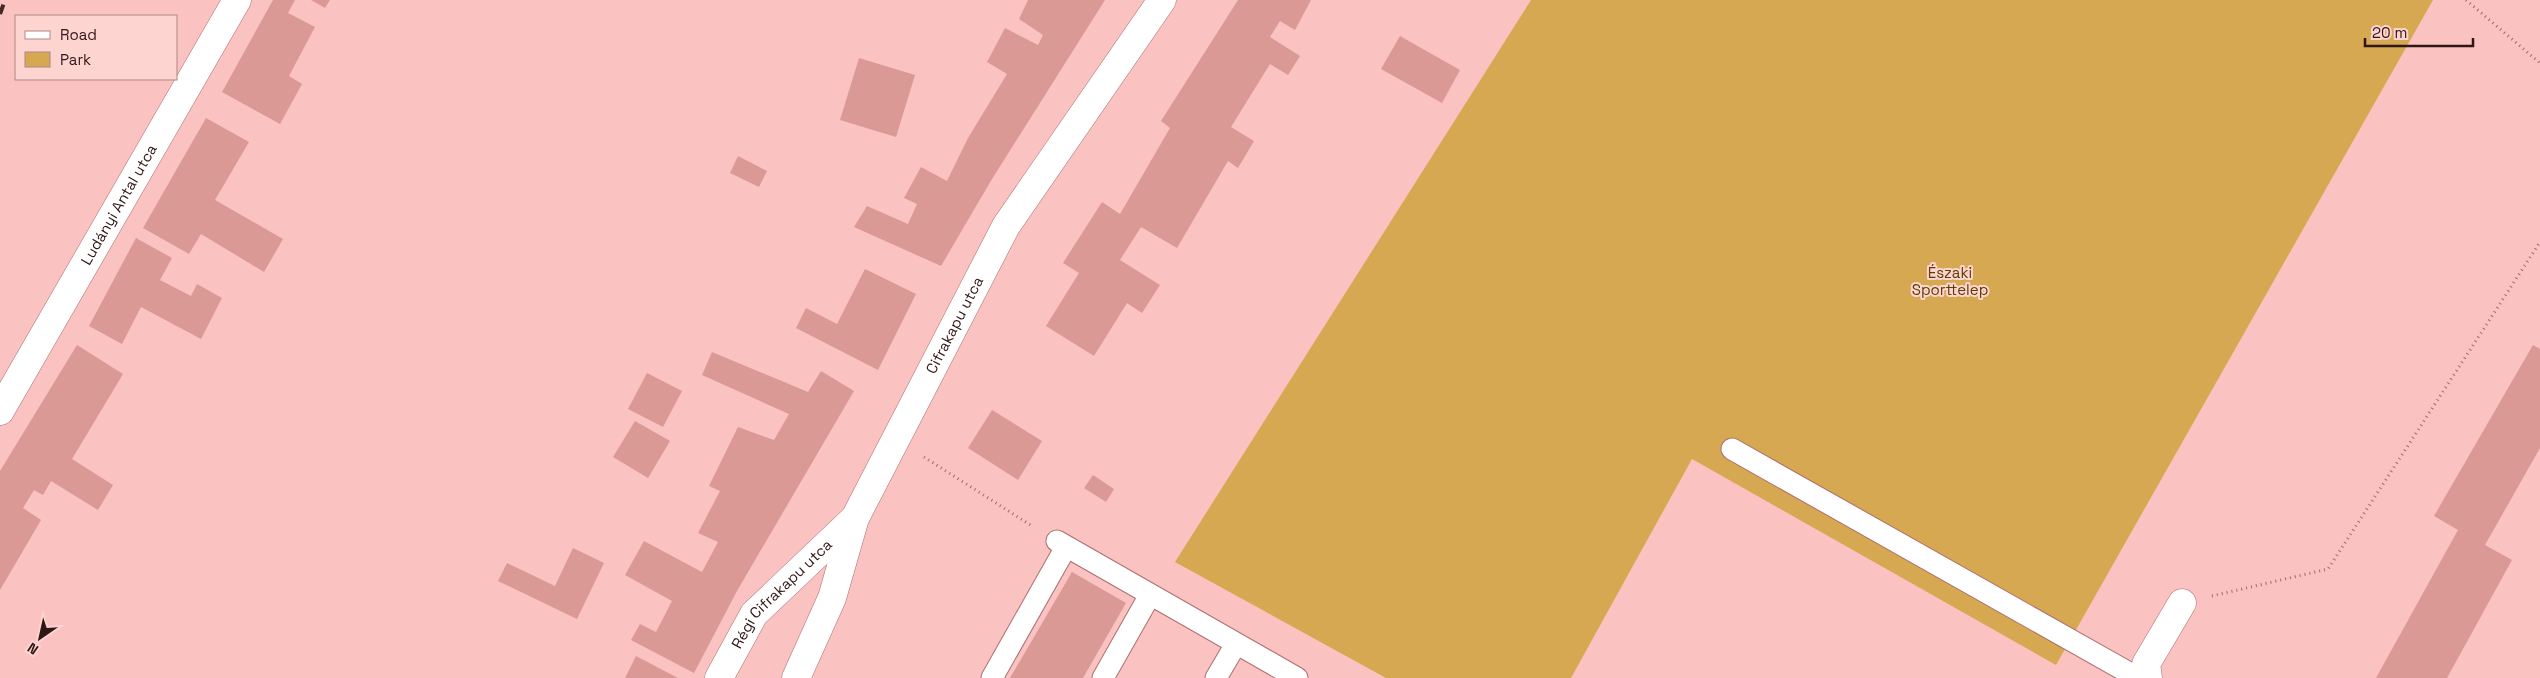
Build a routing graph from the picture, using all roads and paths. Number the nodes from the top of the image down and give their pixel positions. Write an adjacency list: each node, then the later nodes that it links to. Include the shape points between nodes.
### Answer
1 (237, 0): 6 (street, Ludányi Antal utca)
2 (1162, 0): 7 (street, Cifrakapu utca, via 1006,226)
3 (2466, 0): 4 (path)
4 (2540, 63)
5 (2540, 242): 12 (path, via 2328,569)
6 (0, 411)
7 (896, 439): 9 (street, Cifrakapu utca); 10 (path)
8 (1732, 449): 20 (lane)
9 (855, 518): 14 (street, Régi Cifrakapu utca, via 754,614); 15 (street, Cifrakapu utca, via 832,598)
10 (1062, 544): 11 (lane); 16 (lane)
11 (1150, 595): 13 (lane); 17 (lane)
12 (2182, 603): 21 (street, via 2146,664)
13 (1236, 644): 18 (lane); 19 (lane)
14 (719, 678)
15 (796, 678)
16 (992, 678)
17 (1104, 678)
18 (1216, 678)
19 (1297, 678)
20 (2138, 678)
21 (2148, 678)

